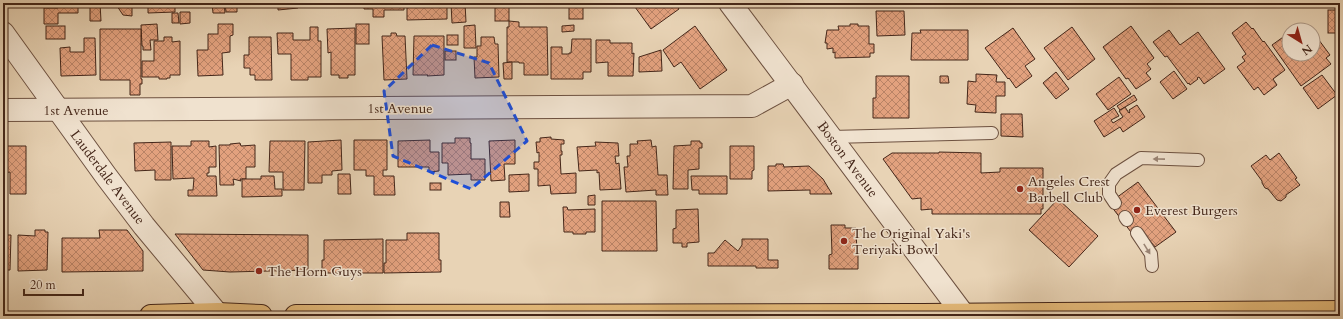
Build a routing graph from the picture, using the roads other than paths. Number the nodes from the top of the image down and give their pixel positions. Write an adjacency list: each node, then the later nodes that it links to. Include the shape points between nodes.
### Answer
1 (730, 3): 3 (street, Boston Avenue)
2 (3, 33): 5 (street, Lauderdale Avenue)
3 (792, 84): 5 (street, 1st Avenue, via 752,106); 7 (street, Boston Avenue)
4 (3, 110): 5 (street, 1st Avenue)
5 (58, 110): 13 (street, Lauderdale Avenue, via 126,203)
6 (992, 133): 7 (lane)
7 (831, 137): 16 (street, Boston Avenue)
8 (1198, 160): 9 (lane, one-way to 9, via 1141,158 1116,174 1109,184 1108,194)
9 (1115, 203)
10 (1137, 233): 11 (lane, one-way to 11, via 1151,254)
11 (1152, 266)
12 (1340, 312): 16 (main road)
13 (218, 315): 17 (main road); 18 (main road)
14 (851, 315): 15 (main road); 19 (main road)
15 (923, 315): 16 (main road)
16 (964, 315)
17 (151, 316)
18 (260, 316)
19 (296, 316)

